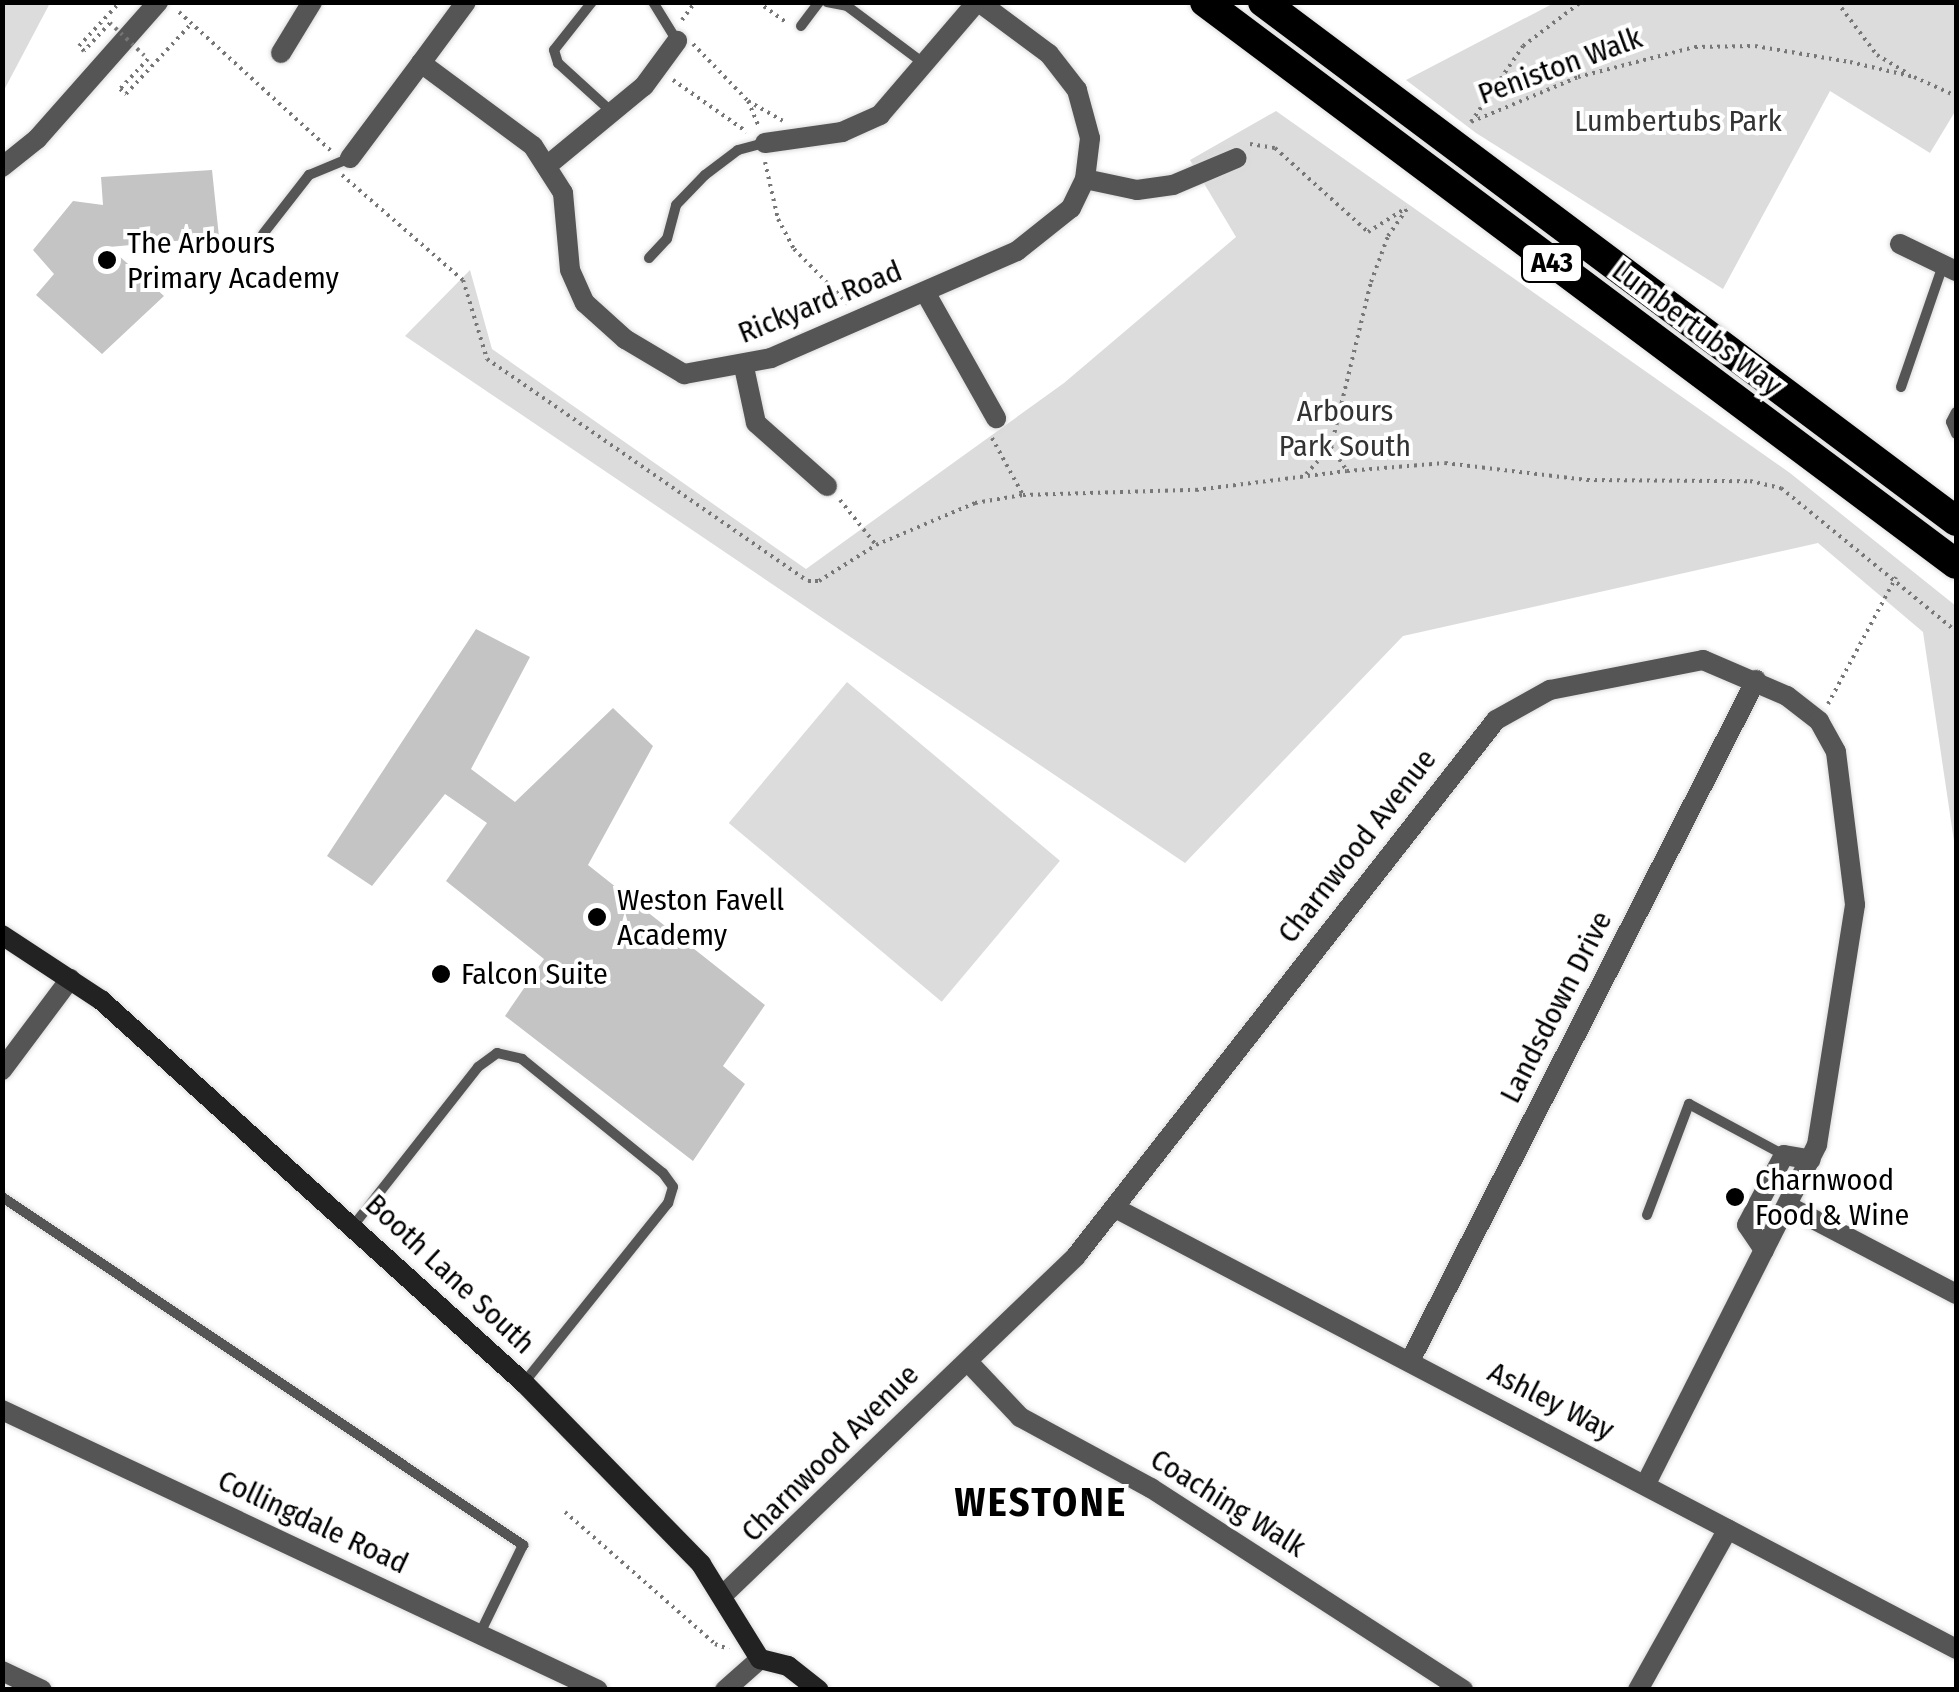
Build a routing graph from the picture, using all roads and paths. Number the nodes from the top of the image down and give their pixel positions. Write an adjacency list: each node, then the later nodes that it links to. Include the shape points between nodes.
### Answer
1 (120, 2): 17 (path, bridge, via 79,46 84,51 110,23 148,59 120,89 126,94)
2 (158, 2): 33 (street, via 37,139)
3 (312, 2): 20 (street)
4 (466, 2): 21 (street)
5 (592, 2): 27 (lane, via 554,50 558,63)
6 (653, 2): 19 (lane)
7 (696, 2): 19 (path)
8 (758, 2): 18 (path)
9 (819, 2): 18 (lane)
10 (828, 2): 22 (lane, via 847,6)
11 (978, 2): 22 (street); 34 (street, via 1049,54 1077,90 1090,138)
12 (1205, 2): 52 (highway, Lumbertubs Way / A43)
13 (1263, 2): 51 (highway, Lumbertubs Way / A43)
14 (1581, 2): 24 (path, Peniston Walk, via 1523,46 1471,122 1578,77 1695,47 1755,46)
15 (1837, 2): 24 (path, via 1877,55)
16 (179, 12): 17 (path)
17 (191, 24): 30 (path, via 322,146)
18 (801, 26)
19 (677, 41): 23 (street); 26 (path, via 688,40 716,61)
20 (280, 53)
21 (421, 62): 30 (street); 32 (street)
22 (927, 66): 28 (street, via 880,115 842,132)
23 (657, 68): 27 (street); 29 (path)
24 (1914, 76): 25 (path, Peniston Walk)
25 (1956, 96)
26 (748, 101): 28 (path); 29 (path)
27 (614, 114): 32 (street)
28 (809, 136): 29 (street)
29 (765, 143): 37 (lane, via 738,150 705,175 676,204 666,238); 40 (path, via 766,180 794,249)
30 (350, 158): 35 (lane, via 309,176); 53 (path, via 341,178 463,280 487,359 808,581 820,581)
31 (1236, 158): 34 (street, via 1173,185 1138,190); 46 (path, via 1250,144 1275,148 1368,232 1408,207 1388,236 1372,282)
32 (548, 164): 41 (street, Rickyard Road, via 563,193 570,270 585,304 684,374)
33 (2, 168)
34 (1085, 179): 39 (street, Rickyard Road, via 1048,231)
35 (262, 234)
36 (1900, 244): 38 (street)
37 (650, 258)
38 (1950, 268): 42 (lane)
39 (925, 292): 40 (street, Rickyard Road); 44 (street)
40 (864, 318): 41 (street, Rickyard Road)
41 (744, 367): 49 (street, via 756,424)
42 (1901, 387)
43 (1956, 412): 45 (lane)
44 (996, 418): 50 (path, via 987,429)
45 (1956, 434)
46 (1330, 447): 47 (path); 48 (path)
47 (1348, 471): 48 (path); 55 (path, via 1445,462 1586,480 1750,481 1780,488)
48 (1304, 476): 50 (path, via 1196,490)
49 (827, 486): 53 (path, via 859,516)
50 (1023, 495): 53 (path, via 975,503)
51 (1956, 522)
52 (1899, 524): 54 (highway, Lumbertubs Way / A43); 56 (street)
53 (876, 546)
54 (1956, 564)
55 (1896, 577): 57 (path); 59 (path)
56 (1956, 582)
57 (1956, 631)
58 (1756, 680): 59 (street, Charnwood Avenue); 67 (street, Charnwood Avenue, via 1716,662 1687,660 1550,690 1508,710 1480,736); 72 (street, Landsdown Drive)
59 (1819, 722): 64 (street, via 1836,752 1855,905)
60 (2, 936): 61 (street, Booth Lane South)
61 (70, 980): 62 (street); 69 (street, Booth Lane South)
62 (2, 1070)
63 (1784, 1156): 64 (street); 68 (lane, via 1689,1104); 70 (street, via 1747,1225)
64 (1812, 1160): 66 (street)
65 (2, 1197): 80 (lane, via 523,1545)
66 (1788, 1206): 70 (street); 71 (street)
67 (1117, 1209): 72 (street, Ashley Way); 73 (street, Charnwood Avenue)
68 (1646, 1215)
69 (353, 1226): 74 (street, Booth Lane South); 74 (lane, via 478,1067 498,1053 522,1059 663,1173 673,1187 668,1203)
70 (1764, 1250): 76 (street)
71 (1956, 1294)
72 (1410, 1361): 76 (street, Ashley Way)
73 (968, 1362): 79 (street, Charnwood Avenue, via 876,1442); 90 (street, Coaching Walk, via 1020,1416 1151,1488)
74 (524, 1382): 79 (street, Booth Lane South, via 669,1528)
75 (2, 1410): 80 (street, Collingdale Road)
76 (1646, 1484): 78 (street, Ashley Way)
77 (565, 1512): 81 (path, via 715,1644)
78 (1728, 1530): 82 (street, Ashley Way); 91 (street)
79 (724, 1594): 83 (street, Booth Lane South)
80 (480, 1633): 86 (street, Collingdale Road)
81 (729, 1649)
82 (1956, 1649)
83 (760, 1659): 87 (street); 88 (street); 89 (street, via 788,1666)
84 (2, 1671): 85 (street)
85 (42, 1690)
86 (598, 1690)
87 (725, 1690)
88 (743, 1690)
89 (819, 1690)
90 (1463, 1690)
91 (1638, 1690)

